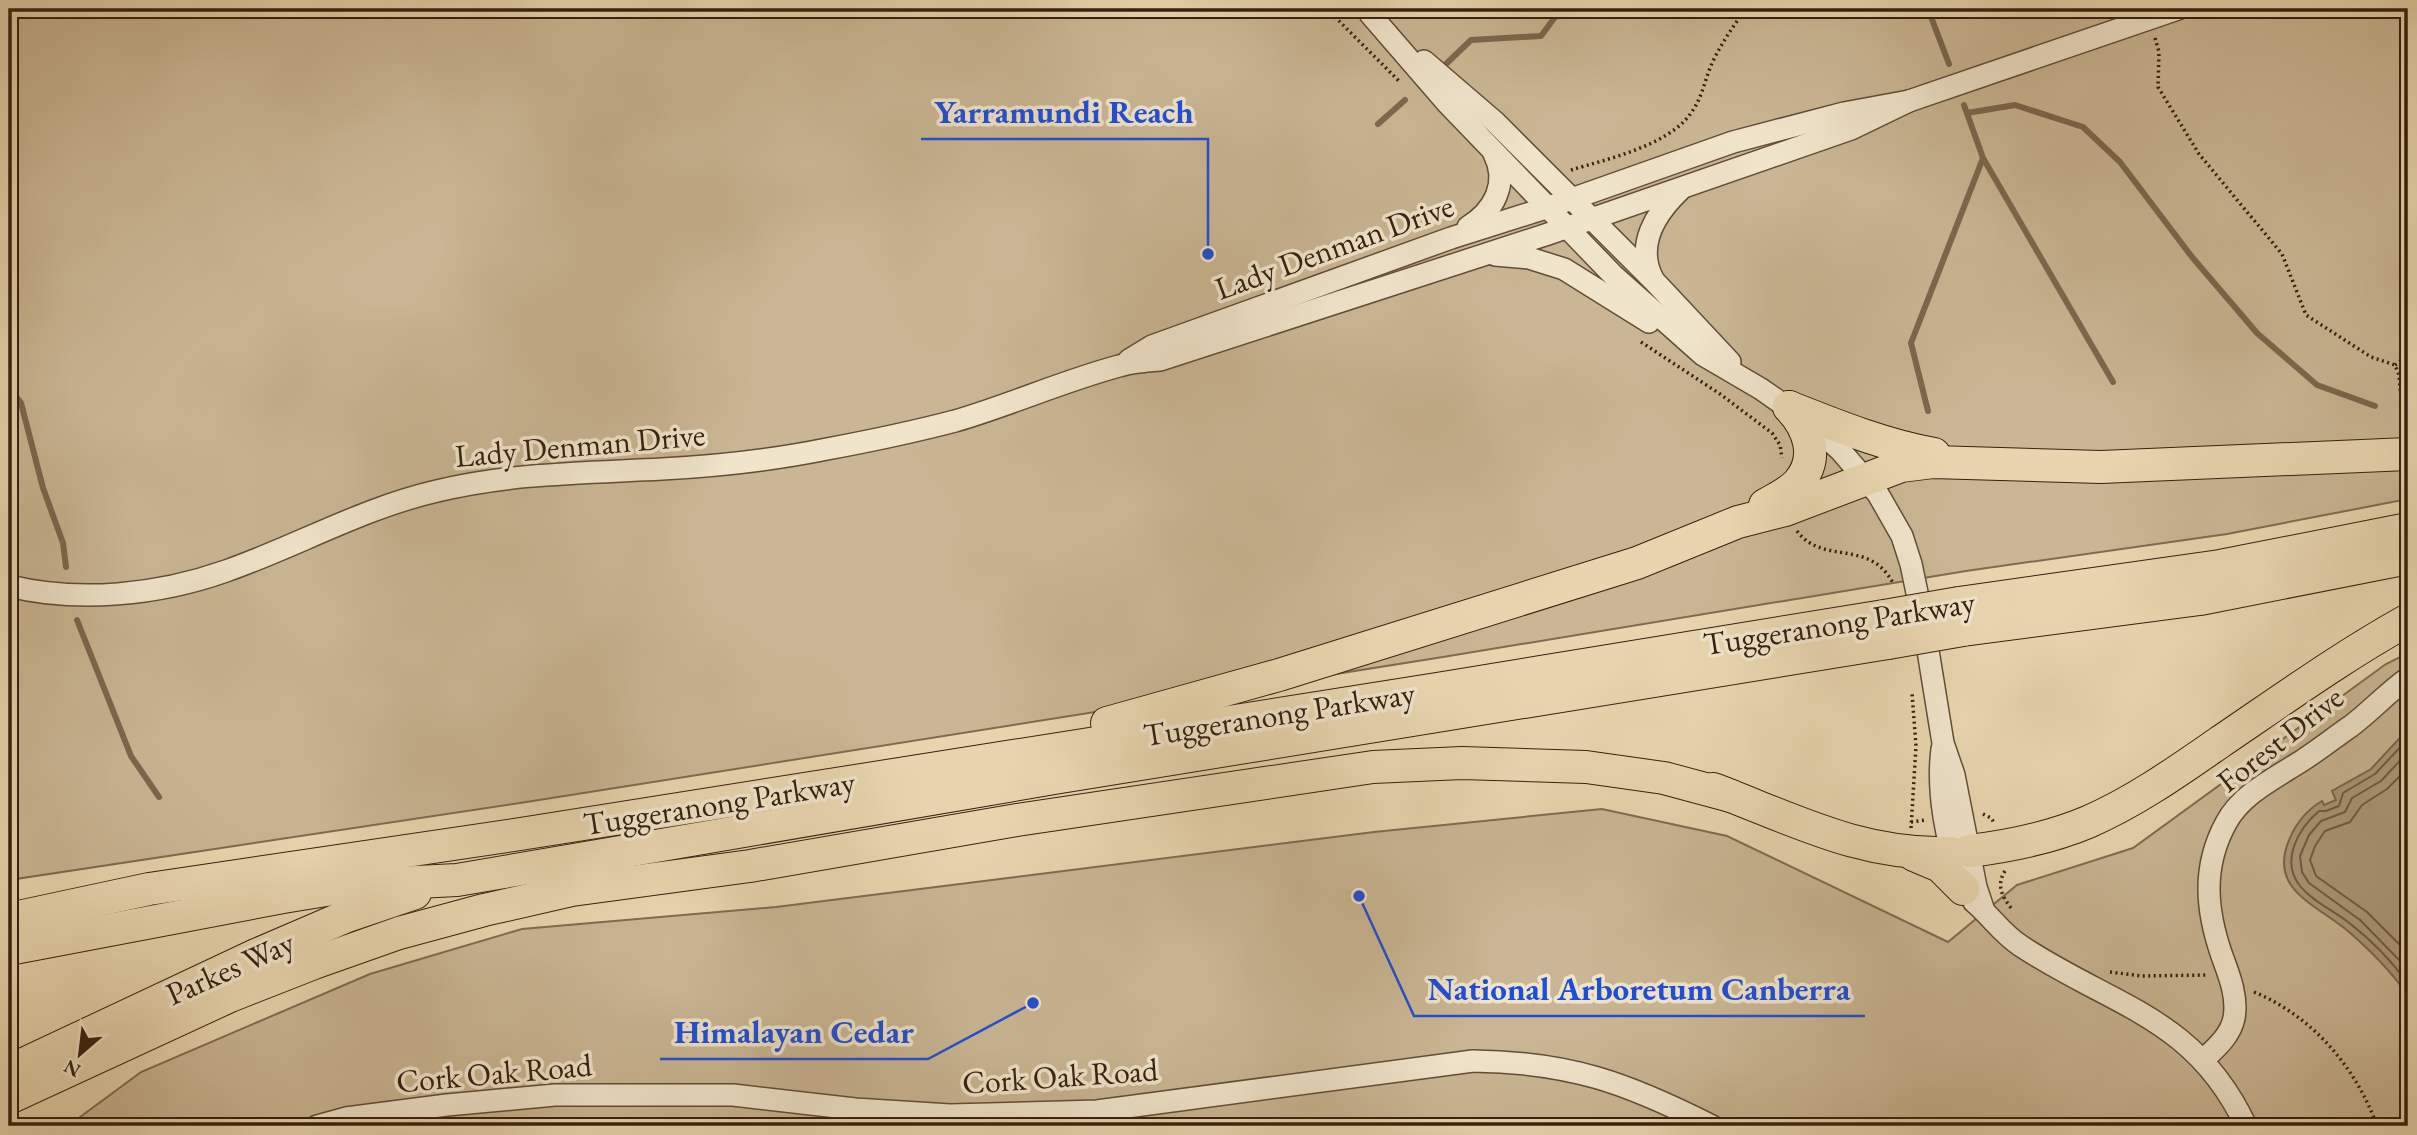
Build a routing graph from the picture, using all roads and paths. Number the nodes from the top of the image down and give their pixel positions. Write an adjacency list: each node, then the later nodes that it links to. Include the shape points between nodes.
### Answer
1 (1746, 9): 7 (path, via 1725,39 1695,107 1683,122 1662,138)
2 (2178, 9): 4 (street, Lady Denman Drive)
3 (1368, 11): 6 (street); 7 (street)
4 (2149, 19): 5 (street, Lady Denman Drive); 19 (path, via 2159,52 2158,88 2199,154 2282,254 2306,315 2371,357)
5 (1909, 101): 8 (street, Lady Denman Drive, via 1851,129); 9 (street, Lady Denman Drive, via 1733,142)
6 (1488, 145): 10 (street); 13 (street, via 1499,166 1494,201 1482,217)
7 (1550, 176): 9 (street)
8 (1684, 186): 11 (street, Lady Denman Drive); 15 (street, via 1658,213 1650,232 1647,262)
9 (1573, 199): 10 (street, Lady Denman Drive); 11 (street)
10 (1549, 207): 12 (street); 13 (street, Lady Denman Drive)
11 (1591, 218): 12 (street, Lady Denman Drive); 15 (street)
12 (1568, 227): 14 (street, Lady Denman Drive); 17 (street, via 1634,295)
13 (1451, 238): 18 (street, Lady Denman Drive, via 1152,346)
14 (1482, 255): 17 (street, via 1528,258 1564,269); 18 (street, Lady Denman Drive, via 1160,360)
15 (1657, 284): 20 (street)
16 (2408, 355): 19 (path)
17 (1715, 364): 20 (street)
18 (1121, 365): 28 (street, Lady Denman Drive, via 955,421 827,449 702,466 513,477 436,491 363,513 262,557 181,585 94,594)
19 (2395, 365): 22 (path)
20 (1761, 388): 21 (street)
21 (1789, 407): 23 (highway, via 1899,447); 24 (street); 25 (highway, via 1809,435 1805,472 1791,490)
22 (2407, 454): 23 (highway, via 2101,467)
23 (1992, 464): 24 (highway, via 1913,464)
24 (1865, 478): 25 (highway, via 1785,510); 37 (street, via 1896,523 1911,564 1943,743 1954,775)
25 (1738, 522): 33 (highway, via 1637,564 1279,675)
26 (2408, 530): 29 (highway, Tuggeranong Parkway)
27 (2408, 558): 29 (highway, Tuggeranong Parkway, via 2200,599)
28 (9, 586)
29 (1961, 617): 31 (highway, Tuggeranong Parkway, bridge)
30 (2408, 620): 36 (highway, via 2133,800 2072,828)
31 (1886, 629): 33 (highway, Tuggeranong Parkway); 34 (highway, Tuggeranong Parkway)
32 (2408, 678): 47 (street, Forest Drive, via 2353,724 2268,781 2227,819 2211,862 2208,890 2212,923)
33 (933, 769): 40 (highway, Tuggeranong Parkway)
34 (1054, 778): 35 (highway, via 1399,745 1481,743 1541,746 1621,759); 39 (highway, Tuggeranong Parkway)
35 (1731, 796): 38 (highway, via 1840,838); 50 (highway, via 1664,778 1586,767 1462,762 1373,767 572,890 399,933 314,963 230,996)
36 (2002, 847): 37 (highway); 43 (path, via 2011,866 2000,886)
37 (1960, 852): 38 (highway); 41 (street); 41 (street, via 1976,887)
38 (1909, 853): 41 (highway, via 1940,866)
39 (457, 880): 45 (highway, via 345,887); 49 (highway, Parkes Way, via 347,916)
40 (149, 890): 42 (highway); 44 (highway)
41 (1973, 900): 48 (street, via 2012,941 2160,1024)
42 (9, 904)
43 (2016, 915)
44 (9, 919)
45 (9, 949)
46 (2101, 970): 47 (path, via 2142,976 2199,974)
47 (2232, 983): 48 (street, Forest Drive, via 2232,1026); 54 (path, via 2301,1018 2330,1044)
48 (2203, 1060): 53 (street, via 2224,1084)
49 (9, 1071)
50 (9, 1098)
51 (317, 1126): 52 (street, Cork Oak Road, via 346,1118 555,1095 733,1096 950,1115 1097,1111 1473,1061 1532,1063 1600,1077)
52 (1712, 1126)
53 (2246, 1126)
54 (2377, 1126)

